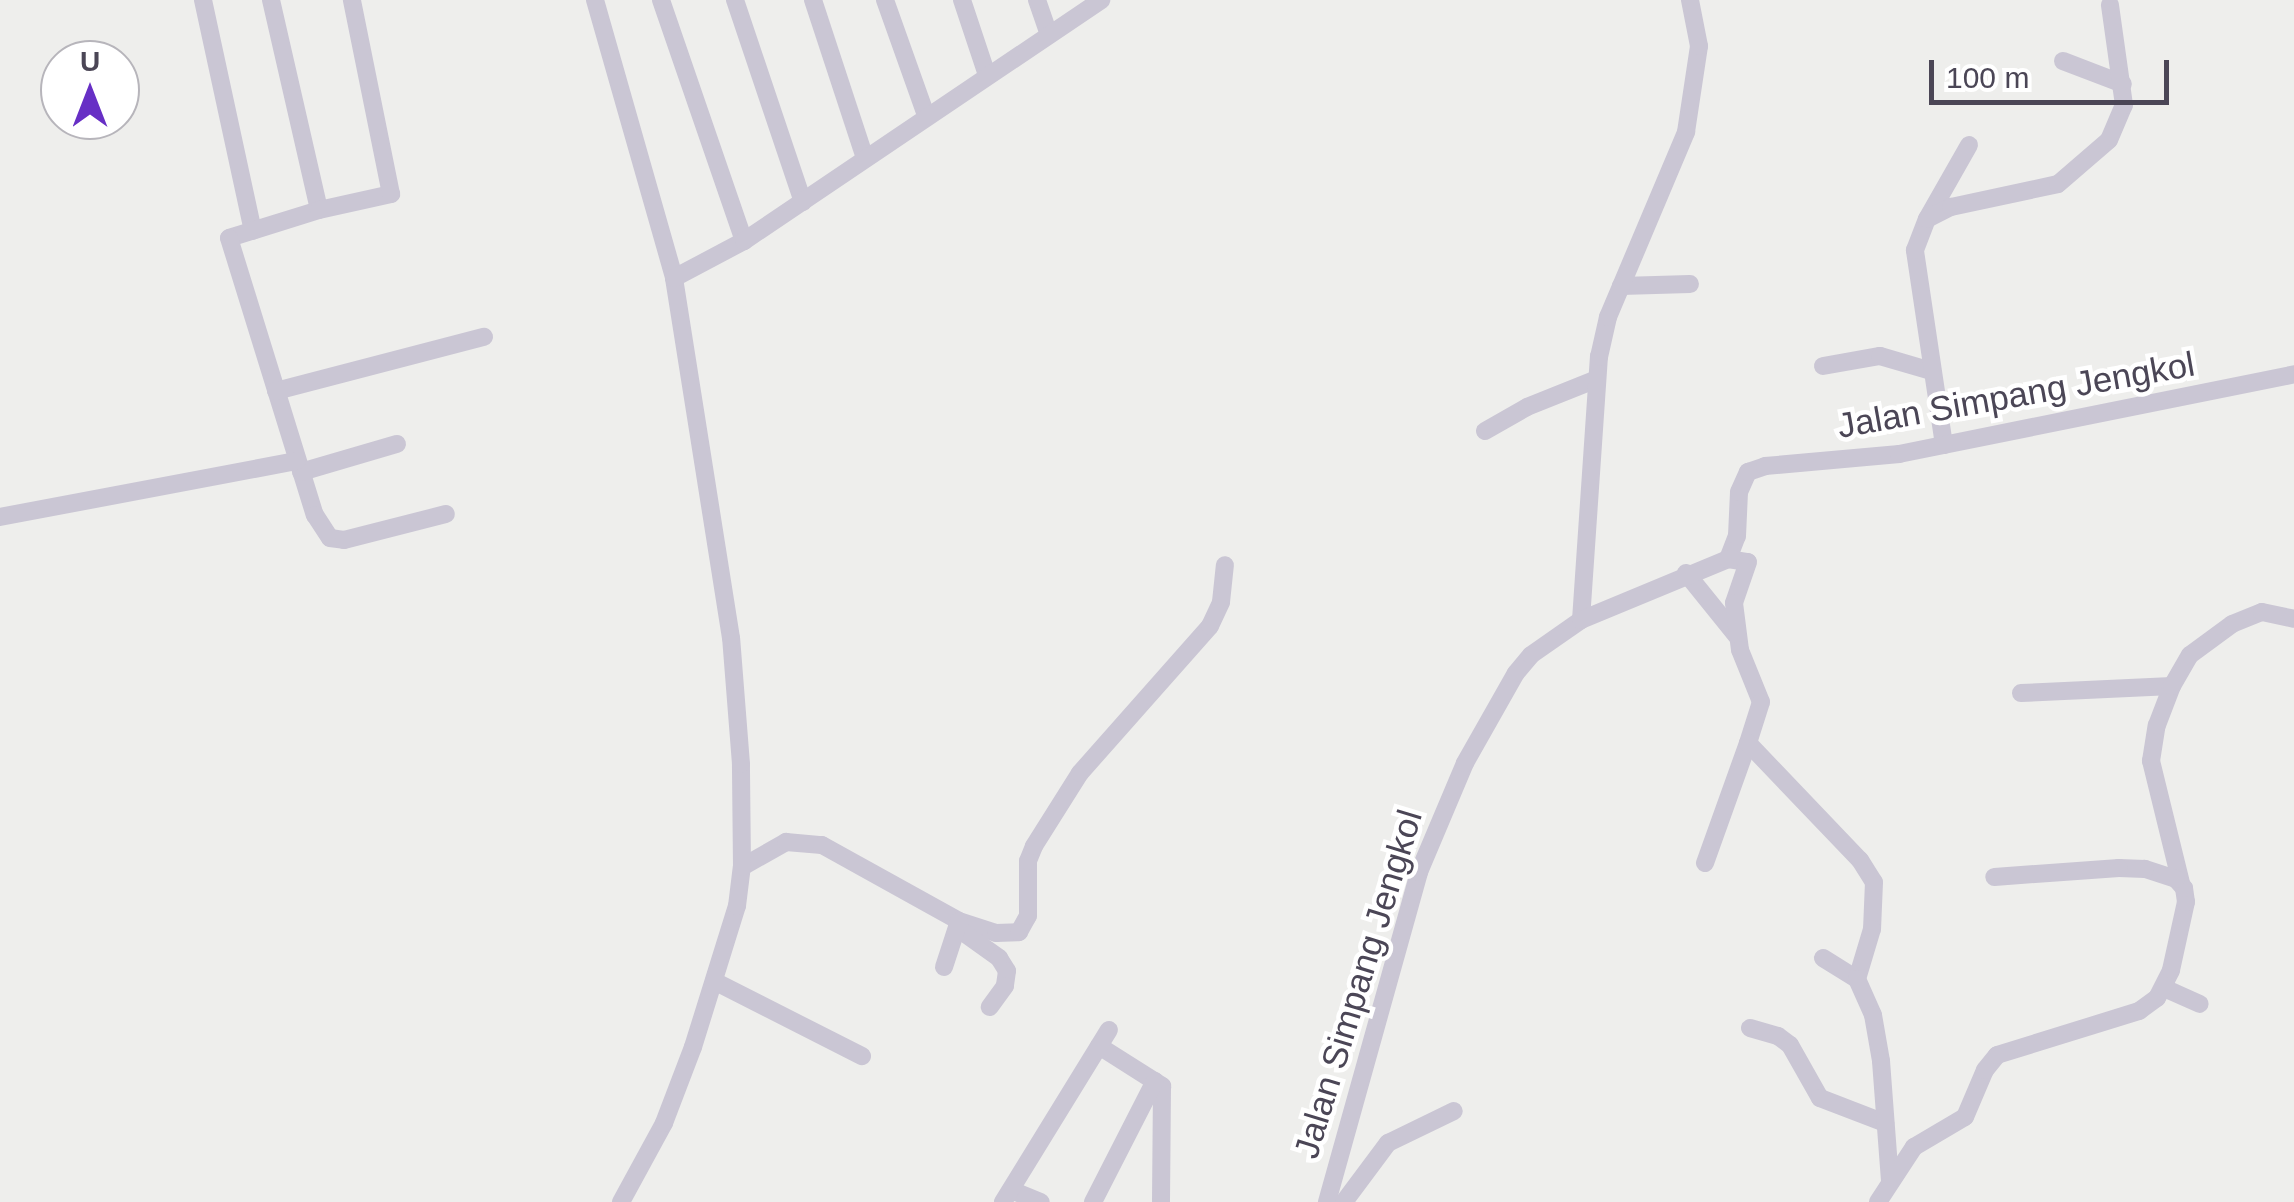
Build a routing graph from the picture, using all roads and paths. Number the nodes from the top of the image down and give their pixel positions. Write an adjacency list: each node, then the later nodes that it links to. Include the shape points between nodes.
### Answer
1 (203, 0): 24 (street)
2 (270, 0): 22 (street)
3 (352, 0): 22 (street, via 391,194)
4 (595, 0): 26 (street)
5 (660, 0): 25 (street)
6 (735, 0): 21 (street)
7 (813, 0): 20 (street)
8 (885, 0): 18 (street)
9 (962, 0): 16 (street)
10 (1037, 0): 14 (street)
11 (1101, 0): 14 (street)
12 (1690, 0): 28 (street, via 1699,46 1686,132)
13 (2110, 5): 17 (street)
14 (1049, 34): 16 (street)
15 (2063, 61): 17 (street)
16 (988, 75): 18 (street)
17 (2124, 84): 23 (street, via 2116,128 2078,172 2049,188 1951,207)
18 (926, 116): 20 (street)
19 (1969, 145): 23 (street)
20 (865, 158): 21 (street)
21 (804, 202): 25 (street)
22 (319, 210): 24 (street)
23 (1927, 219): 31 (street, via 1915,250)
24 (254, 230): 34 (street, via 229,238)
25 (744, 241): 26 (street)
26 (674, 278): 51 (street, via 731,638)
27 (1690, 284): 28 (street)
28 (1621, 286): 33 (street)
29 (484, 336): 34 (street)
30 (1823, 366): 31 (street, via 1880,356)
31 (1932, 371): 37 (street)
32 (2294, 374): 37 (street, Jalan Simpang Jengkol)
33 (1597, 378): 35 (street); 45 (street)
34 (276, 392): 38 (street)
35 (1485, 431)
36 (397, 444): 38 (street)
37 (1944, 445): 41 (street, Jalan Simpang Jengkol, via 1748,472)
38 (299, 467): 39 (street, via 321,527 337,540); 40 (street)
39 (446, 514)
40 (0, 517)
41 (1728, 559): 43 (street, Jalan Simpang Jengkol); 46 (street, via 1748,562 1734,602)
42 (1224, 565): 54 (street, via 1221,602 1210,626 1080,773 1034,846 1022,930 996,933)
43 (1686, 573): 45 (street, Jalan Simpang Jengkol); 46 (street)
44 (2294, 618): 47 (street, via 2262,612 2232,624 2190,655)
45 (1582, 620): 73 (street, Jalan Simpang Jengkol, via 1516,673 1435,830)
46 (1737, 637): 49 (street, via 1761,702)
47 (2172, 686): 48 (street); 53 (street, via 2151,761)
48 (2021, 693)
49 (1748, 743): 50 (street); 57 (street, via 1869,871 1874,910)
50 (1705, 863)
51 (742, 867): 54 (street, via 786,842 822,845); 58 (street)
52 (1994, 877): 53 (street, via 2146,869)
53 (2181, 883): 59 (street, via 2184,921)
54 (958, 925): 56 (street); 61 (street, via 1007,971 1006,986)
55 (1823, 958): 57 (street)
56 (944, 967)
57 (1857, 979): 66 (street, via 1878,1038)
58 (714, 981): 63 (street); 69 (street, via 664,1122)
59 (2164, 988): 60 (street); 67 (street, via 2146,1008 2124,1018 1997,1055 1965,1117 1914,1148)
60 (2200, 1004)
61 (990, 1007)
62 (1750, 1028): 66 (street, via 1790,1045 1820,1098)
63 (862, 1056)
64 (1156, 1081): 68 (street, via 1104,1038); 71 (street); 72 (street, via 1164,1096)
65 (1454, 1111): 74 (street, via 1388,1143)
66 (1886, 1123): 67 (street)
67 (1890, 1182): 75 (street)
68 (1007, 1196): 70 (street)
69 (620, 1202)
70 (1041, 1202)
71 (1093, 1202)
72 (1161, 1202)
73 (1327, 1202)
74 (1344, 1202)
75 (1878, 1202)

